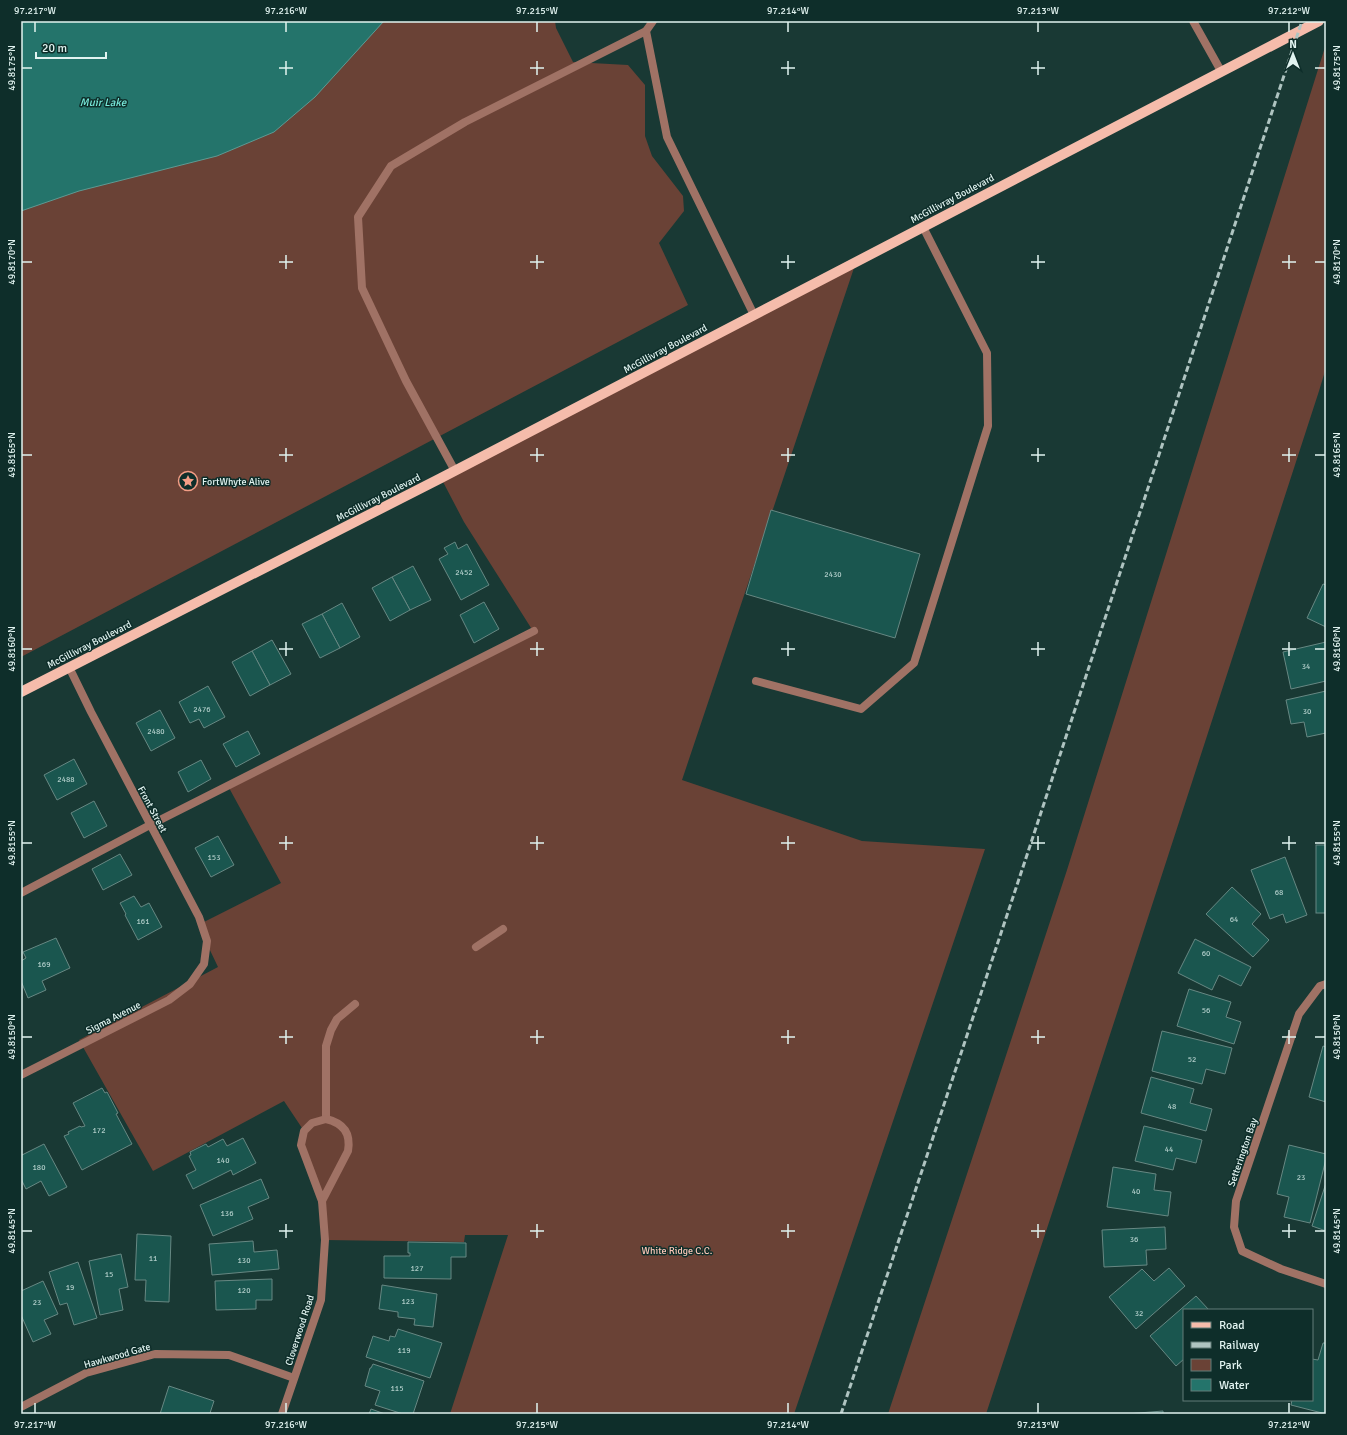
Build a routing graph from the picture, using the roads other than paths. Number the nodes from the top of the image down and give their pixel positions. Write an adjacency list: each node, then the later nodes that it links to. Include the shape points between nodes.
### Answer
1 (653, 21): 4 (street)
2 (1193, 21): 5 (street)
3 (1318, 21): 5 (main road, McGillivray Boulevard)
4 (646, 31): 7 (street, via 667,137); 8 (street, via 465,122 391,166 358,217 362,288 406,381)
5 (1221, 71): 6 (main road, McGillivray Boulevard)
6 (923, 227): 7 (main road, McGillivray Boulevard); 11 (street, via 987,353 988,426 914,663 861,709)
7 (754, 315): 8 (main road, McGillivray Boulevard)
8 (455, 471): 10 (main road, McGillivray Boulevard)
9 (534, 631): 13 (street)
10 (69, 667): 12 (main road, McGillivray Boulevard); 13 (street, Front Street)
11 (756, 681)
12 (21, 692)
13 (150, 825): 14 (street); 17 (street, Front Street, via 199,917 207,941)
14 (21, 893)
15 (503, 929): 16 (street)
16 (476, 947)
17 (204, 964): 20 (street, Sigma Avenue, via 190,984 169,1000)
18 (1326, 984): 23 (street, Setterington Bay, via 1320,986 1299,1014 1236,1201 1234,1227 1242,1251 1281,1269)
19 (355, 1004): 21 (street, via 337,1019 326,1046)
20 (21, 1076)
21 (326, 1118): 22 (street, Cloverwood Road, via 312,1123 304,1131 301,1145); 22 (street, via 339,1123 350,1142)
22 (322, 1202): 24 (street, Cloverwood Road, via 325,1240 321,1300)
23 (1326, 1284)
24 (294, 1378): 25 (street, Hawkwood Gate, via 229,1355 155,1354 86,1373); 26 (street, Cloverwood Road)
25 (21, 1407)
26 (282, 1414)

